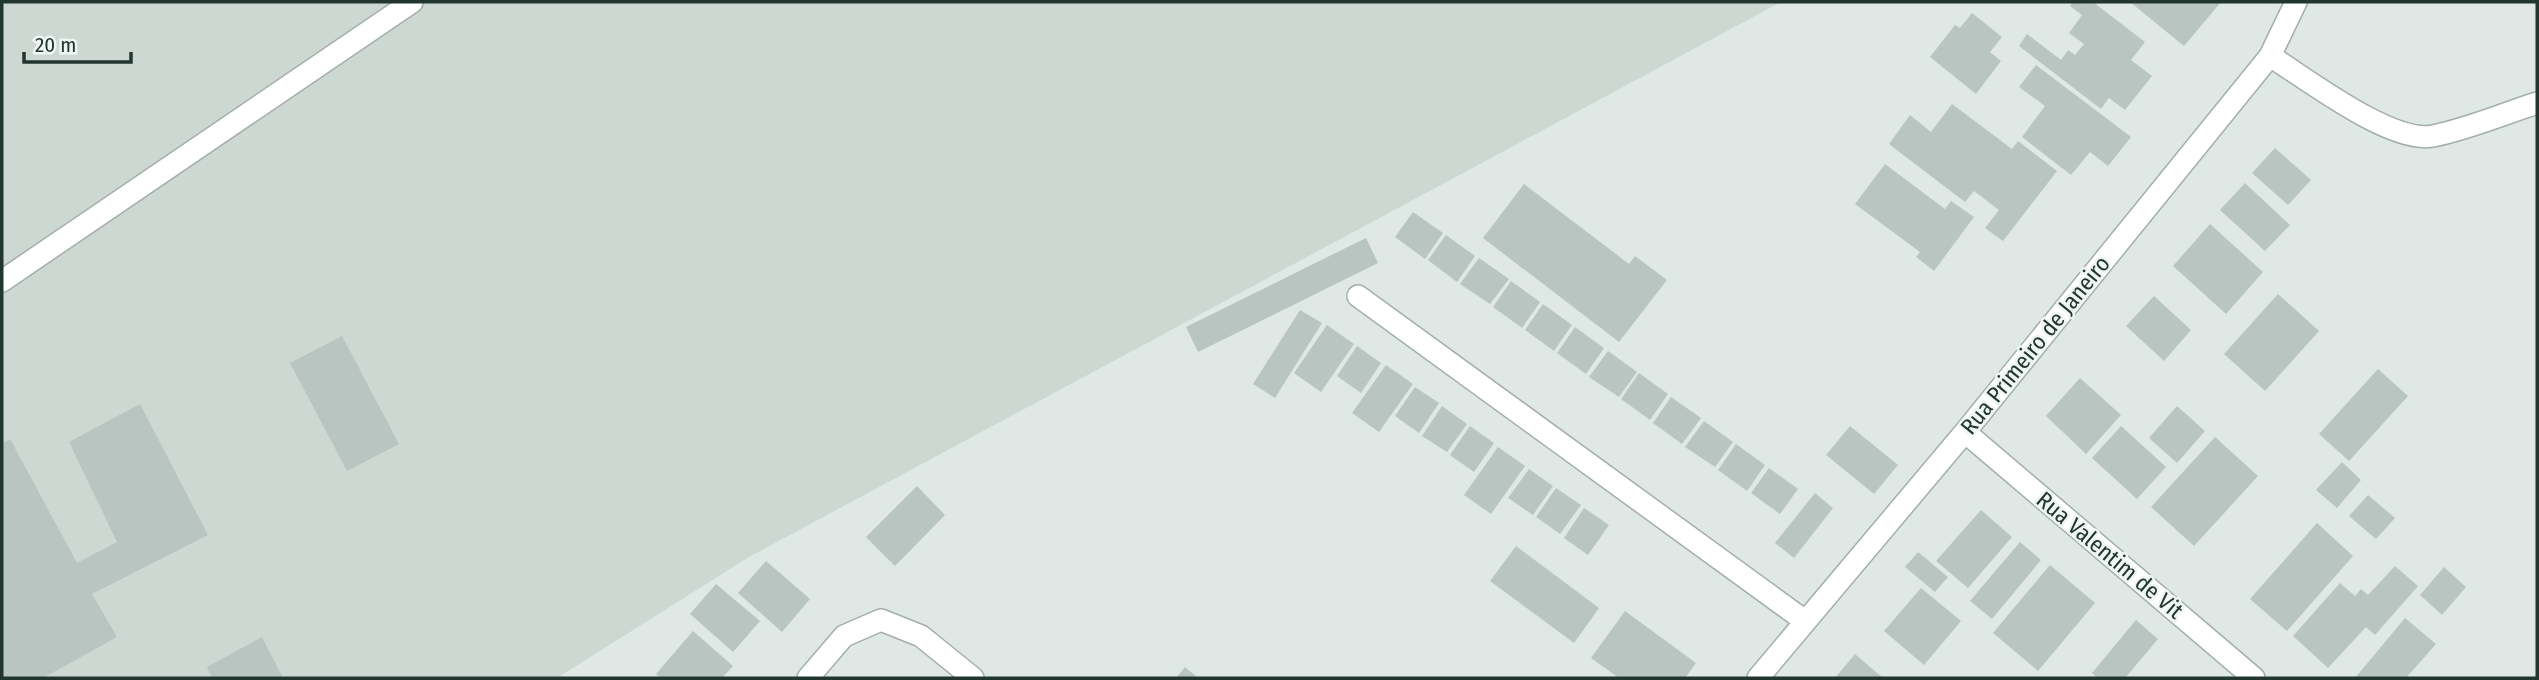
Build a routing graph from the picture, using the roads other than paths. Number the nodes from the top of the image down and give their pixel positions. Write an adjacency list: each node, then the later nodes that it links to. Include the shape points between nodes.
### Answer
1 (412, 2): 5 (street)
2 (2296, 2): 3 (street, Rua Primeiro de Janeiro)
3 (2270, 56): 4 (street, via 2400,133 2431,137); 7 (street, Rua Primeiro de Janeiro)
4 (2537, 103)
5 (2, 281)
6 (1358, 296): 8 (street)
7 (1965, 432): 8 (street, Rua Primeiro de Janeiro); 12 (street, Rua Valentim de Vit)
8 (1805, 621): 11 (street, Rua Primeiro de Janeiro)
9 (808, 678): 10 (street, via 844,636 881,620 921,636)
10 (974, 678)
11 (1758, 678)
12 (2255, 678)

